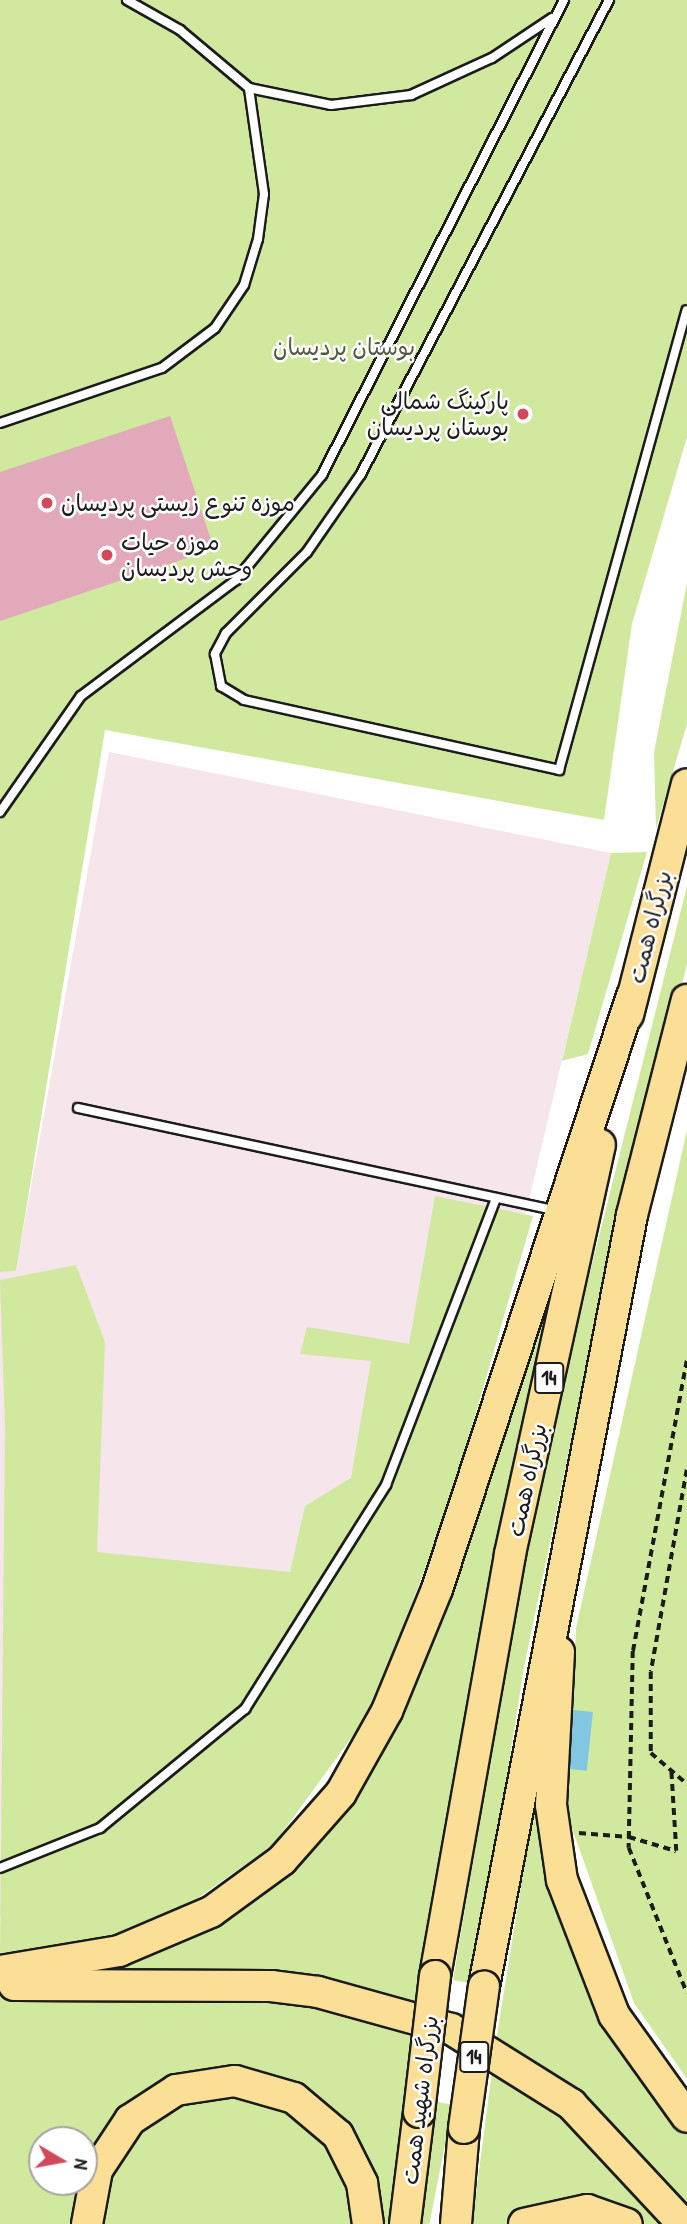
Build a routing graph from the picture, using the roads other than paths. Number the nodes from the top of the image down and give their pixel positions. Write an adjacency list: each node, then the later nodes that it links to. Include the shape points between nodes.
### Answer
1 (127, 0): 5 (lane, via 180,30)
2 (564, 0): 4 (lane)
3 (609, 0): 6 (lane, via 361,474 307,552 226,633 215,654 222,686 244,700 559,770)
4 (554, 17): 5 (lane, via 492,58 411,95 331,105); 9 (lane, via 322,475 236,580 81,696)
5 (249, 88): 7 (lane, via 264,194 258,239 244,285 215,328 162,368)
6 (687, 310)
7 (0, 423)
8 (687, 784): 10 (highway, بزرگراه همت / 14)
9 (0, 812)
10 (632, 996): 14 (highway); 18 (highway, بزرگراه همت / 14, via 510,1554)
11 (687, 1000): 15 (highway, 14, via 632,1215)
12 (78, 1108): 13 (lane)
13 (496, 1198): 14 (lane); 16 (lane, via 386,1485 245,1709 100,1828)
14 (560, 1212): 17 (highway, via 416,1645 341,1793 282,1860 211,1912 119,1951)
15 (559, 1578): 20 (highway, via 551,1805 562,1880 614,2015); 24 (highway, بزرگراه شهید همت / 14, bridge, via 484,1986)
16 (0, 1868)
17 (0, 1971)
18 (435, 1976): 23 (highway, بزرگراه شهید همت / 14, bridge)
19 (0, 1986): 27 (highway, via 271,1986 318,1992 451,2029 571,2104 631,2161)
20 (687, 2117)
21 (87, 2224): 22 (highway, via 97,2169 131,2120 176,2090 226,2081 263,2085 320,2116 352,2160)
22 (368, 2224)
23 (405, 2224)
24 (456, 2224)
25 (524, 2224): 26 (highway, via 576,2210)
26 (627, 2224)
27 (683, 2224)

